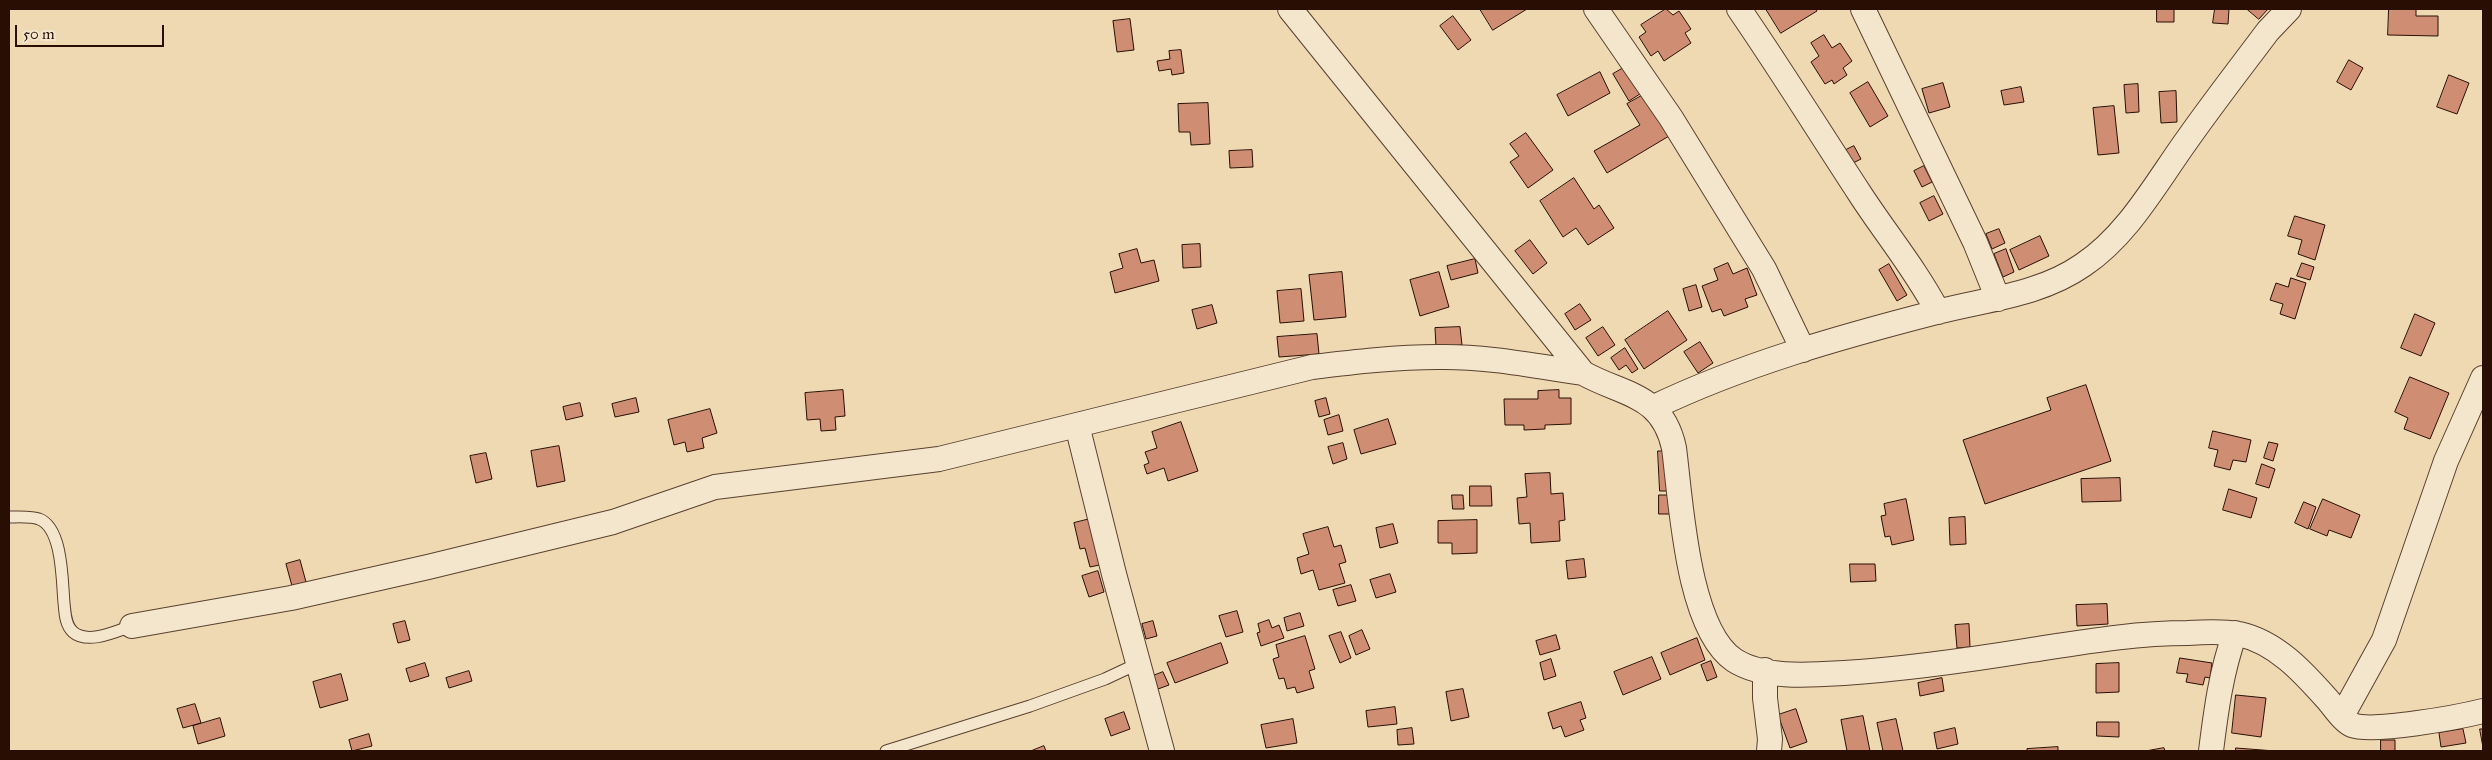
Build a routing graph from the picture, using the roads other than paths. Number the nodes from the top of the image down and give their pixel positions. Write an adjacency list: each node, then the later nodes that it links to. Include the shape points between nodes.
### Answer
1 (1290, 9): 9 (street)
2 (1596, 9): 8 (street, via 1671,118 1764,269)
3 (1739, 9): 7 (street, via 1873,214 1916,272)
4 (1863, 9): 6 (street, via 1975,242)
5 (2289, 9): 6 (street, via 2268,31 2143,204 2113,240 2060,279)
6 (1998, 299): 7 (street)
7 (1938, 312): 8 (street)
8 (1803, 350): 11 (street, via 1747,367)
9 (1582, 373): 11 (street, via 1636,395); 12 (street, via 1440,356 1357,362 1312,368)
10 (2483, 378): 19 (street, via 2446,461 2384,640)
11 (1654, 407): 17 (street, via 1671,434 1686,551 1709,626 1724,652 1736,662)
12 (1078, 426): 14 (street, via 939,459 715,487 613,522 438,564 291,598); 16 (street)
13 (9, 518): 14 (lane, via 40,519 53,531 66,619 73,632 96,636)
14 (132, 626)
15 (2236, 633): 17 (street, via 2161,633 2112,638 1884,670 1802,676); 19 (street, via 2276,650 2310,680); 23 (street, via 2219,692)
16 (1137, 664): 20 (lane, via 1030,706); 21 (street)
17 (1765, 670): 22 (street)
18 (2483, 711): 19 (street, via 2375,728 2349,724)
19 (2342, 716)
20 (886, 751)
21 (1162, 751)
22 (1769, 751)
23 (2211, 751)

